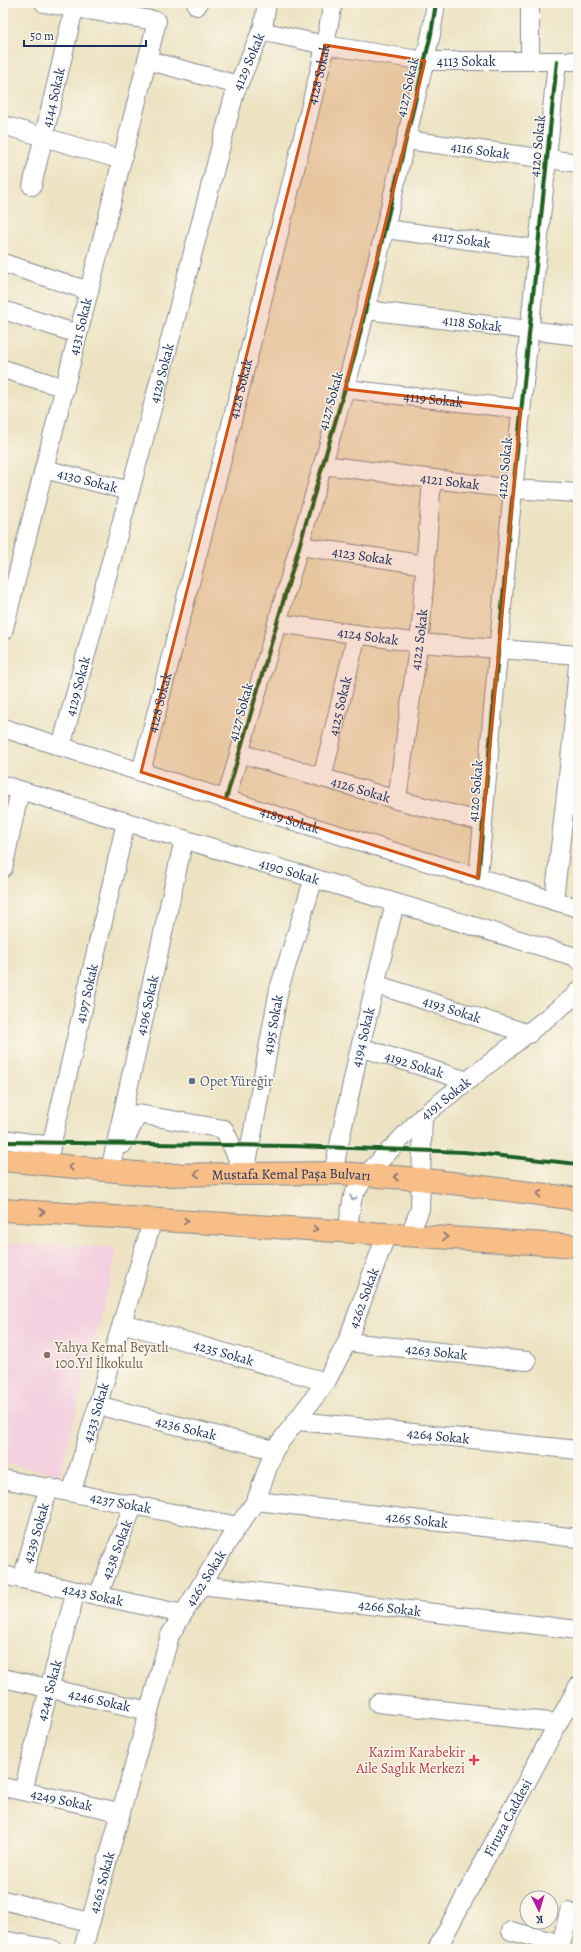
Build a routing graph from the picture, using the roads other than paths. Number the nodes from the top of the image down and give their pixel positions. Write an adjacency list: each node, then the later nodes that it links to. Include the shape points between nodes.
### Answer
1 (44, 3): 6 (street)
2 (267, 3): 8 (street, 4129 Sokak)
3 (333, 3): 9 (street, 4128 Sokak)
4 (436, 3): 11 (street, 4127 Sokak)
5 (530, 3): 12 (street)
6 (74, 9): 7 (street); 17 (street, 4144 Sokak)
7 (124, 9): 10 (street, 4131 Sokak, via 157,21)
8 (261, 31): 9 (street, 4113 Sokak); 15 (street, 4129 Sokak)
9 (325, 45): 11 (street, 4113 Sokak); 54 (street, 4128 Sokak, via 231,425)
10 (147, 60): 15 (street); 19 (street, 4131 Sokak)
11 (425, 60): 12 (street, 4113 Sokak); 18 (street, 4127 Sokak)
12 (530, 61): 13 (street, 4113 Sokak)
13 (557, 61): 14 (street, 4113 Sokak); 20 (street, 4120 Sokak)
14 (578, 61)
15 (238, 85): 40 (street, 4129 Sokak, via 203,207)
16 (3, 125): 17 (street)
17 (44, 138): 19 (street); 22 (street, 4144 Sokak)
18 (406, 140): 20 (street, 4116 Sokak); 23 (street, 4127 Sokak)
19 (122, 160): 26 (street, 4131 Sokak)
20 (547, 160): 21 (street, 4116 Sokak); 24 (street, 4120 Sokak)
21 (578, 163)
22 (32, 186)
23 (385, 229): 24 (street, 4117 Sokak); 28 (street, 4127 Sokak)
24 (538, 249): 29 (street, 4120 Sokak)
25 (3, 263): 26 (street)
26 (89, 291): 30 (street, 4131 Sokak)
27 (3, 310): 30 (street)
28 (366, 310): 29 (street, 4118 Sokak); 34 (street, 4127 Sokak)
29 (529, 330): 31 (street, 4118 Sokak); 35 (street, 4120 Sokak)
30 (78, 334): 33 (street, 4131 Sokak)
31 (578, 336)
32 (3, 369): 33 (street)
33 (65, 388): 37 (street, 4131 Sokak)
34 (345, 389): 35 (street, 4119 Sokak); 36 (street, 4127 Sokak)
35 (521, 409): 39 (street, 4120 Sokak)
36 (323, 465): 38 (street, 4121 Sokak); 42 (street, 4127 Sokak)
37 (44, 469): 40 (street, 4130 Sokak); 45 (street, 4131 Sokak)
38 (432, 479): 39 (street, 4121 Sokak); 43 (street, 4122 Sokak)
39 (513, 489): 41 (street, 4121 Sokak); 48 (street, 4120 Sokak)
40 (130, 491): 52 (street, 4129 Sokak)
41 (578, 492)
42 (300, 546): 43 (street, 4123 Sokak); 44 (street, 4127 Sokak)
43 (426, 565): 47 (street, 4122 Sokak)
44 (277, 623): 46 (street, 4124 Sokak); 53 (street, 4127 Sokak)
45 (3, 632)
46 (357, 634): 47 (street, 4124 Sokak); 55 (street, 4125 Sokak)
47 (419, 643): 48 (street, 4124 Sokak); 59 (street, 4122 Sokak)
48 (498, 649): 49 (street, 4124 Sokak); 61 (street, 4120 Sokak)
49 (578, 655)
50 (578, 664): 66 (street)
51 (3, 728): 52 (street, 4189 Sokak)
52 (60, 747): 54 (street, 4189 Sokak)
53 (240, 754): 55 (street, 4126 Sokak); 58 (street, 4127 Sokak)
54 (141, 772): 58 (street, 4189 Sokak)
55 (322, 778): 59 (street, 4126 Sokak)
56 (3, 785): 57 (street, 4190 Sokak)
57 (20, 790): 60 (street, 4190 Sokak); 63 (street)
58 (226, 799): 65 (street, 4189 Sokak)
59 (397, 800): 61 (street, 4126 Sokak)
60 (126, 822): 62 (street, 4190 Sokak); 77 (street, 4197 Sokak)
61 (483, 822): 65 (street, 4120 Sokak)
62 (184, 839): 64 (street, 4190 Sokak); 79 (street, 4196 Sokak)
63 (3, 868)
64 (314, 878): 67 (street, 4190 Sokak); 81 (street, 4195 Sokak, via 279,989)
65 (478, 878): 66 (street, 4189 Sokak)
66 (554, 901): 68 (street, 4189 Sokak)
67 (395, 903): 69 (street, 4190 Sokak); 70 (street, 4194 Sokak)
68 (578, 908)
69 (577, 959)
70 (375, 984): 72 (street, 4193 Sokak); 73 (street, 4194 Sokak)
71 (577, 994): 72 (street, 4191 Sokak)
72 (529, 1034): 74 (street, 4191 Sokak)
73 (360, 1047): 74 (street, 4192 Sokak); 80 (street, 4194 Sokak)
74 (468, 1081): 75 (street, 4191 Sokak)
75 (423, 1116): 82 (street, 4191 Sokak); 83 (street)
76 (3, 1139): 77 (street)
77 (49, 1155): 78 (main road, Mustafa Kemal Paşa Bulvarı); 79 (main road, Mustafa Kemal Paşa Bulvarı, one-way to 77)
78 (3, 1160)
79 (110, 1170): 81 (main road, Mustafa Kemal Paşa Bulvarı, one-way to 79, via 157,1175); 81 (street, via 138,1114 224,1129)
80 (333, 1173): 81 (main road, Mustafa Kemal Paşa Bulvarı); 82 (main road, Mustafa Kemal Paşa Bulvarı)
81 (245, 1174)
82 (366, 1175): 83 (main road, Mustafa Kemal Paşa Bulvarı, one-way to 82); 87 (street, 4191 Sokak, one-way to 87, via 353,1196)
83 (420, 1179): 84 (main road, Mustafa Kemal Paşa Bulvarı, one-way to 83); 89 (street, via 420,1209)
84 (578, 1199)
85 (3, 1210): 86 (main road, one-way to 86)
86 (153, 1219): 87 (main road, one-way to 87); 91 (street, 4233 Sokak)
87 (347, 1231): 88 (main road)
88 (387, 1233): 89 (main road); 92 (street, 4262 Sokak)
89 (410, 1234): 90 (main road, one-way to 90)
90 (578, 1246)
91 (122, 1323): 94 (street, 4235 Sokak); 95 (street, 4233 Sokak)
92 (347, 1342): 93 (street, 4263 Sokak); 94 (street, 4262 Sokak)
93 (527, 1361)
94 (326, 1382): 96 (street, 4262 Sokak)
95 (97, 1405): 97 (street, 4236 Sokak); 101 (street, 4233 Sokak)
96 (298, 1421): 97 (street, 4262 Sokak); 98 (street, 4264 Sokak)
97 (274, 1450): 102 (street, 4262 Sokak)
98 (578, 1450)
99 (3, 1479): 100 (street, 4237 Sokak)
100 (49, 1487): 101 (street, 4237 Sokak); 107 (street, 4239 Sokak)
101 (72, 1491): 103 (street, 4237 Sokak)
102 (256, 1501): 104 (street, 4262 Sokak); 105 (street, 4265 Sokak)
103 (134, 1504): 104 (street, 4237 Sokak); 110 (street, 4238 Sokak)
104 (238, 1526): 108 (street, 4262 Sokak)
105 (578, 1538)
106 (3, 1575): 107 (street, 4243 Sokak)
107 (22, 1579): 109 (street, 4243 Sokak)
108 (201, 1585): 111 (street, 4262 Sokak); 112 (street, 4266 Sokak)
109 (76, 1591): 110 (street, 4243 Sokak); 115 (street, 4244 Sokak)
110 (98, 1596): 111 (street, 4243 Sokak)
111 (183, 1614): 117 (street, 4262 Sokak, via 170,1635)
112 (578, 1630)
113 (3, 1678): 115 (street, 4246 Sokak)
114 (578, 1686): 118 (street, Firuza Caddesi)
115 (49, 1688): 117 (street, 4246 Sokak); 120 (street, 4244 Sokak)
116 (378, 1703): 118 (street)
117 (149, 1711): 121 (street, 4262 Sokak)
118 (558, 1723): 130 (street, Firuza Caddesi)
119 (3, 1787): 120 (street, 4249 Sokak)
120 (23, 1791): 121 (street, 4249 Sokak)
121 (120, 1812): 124 (street, 4262 Sokak)
122 (3, 1900): 124 (street)
123 (569, 1912): 127 (street)
124 (90, 1922): 129 (street, 4262 Sokak)
125 (511, 1931): 127 (street)
126 (3, 1940): 128 (street)
127 (561, 1946)
128 (52, 1949)
129 (83, 1949)
130 (437, 1949)

